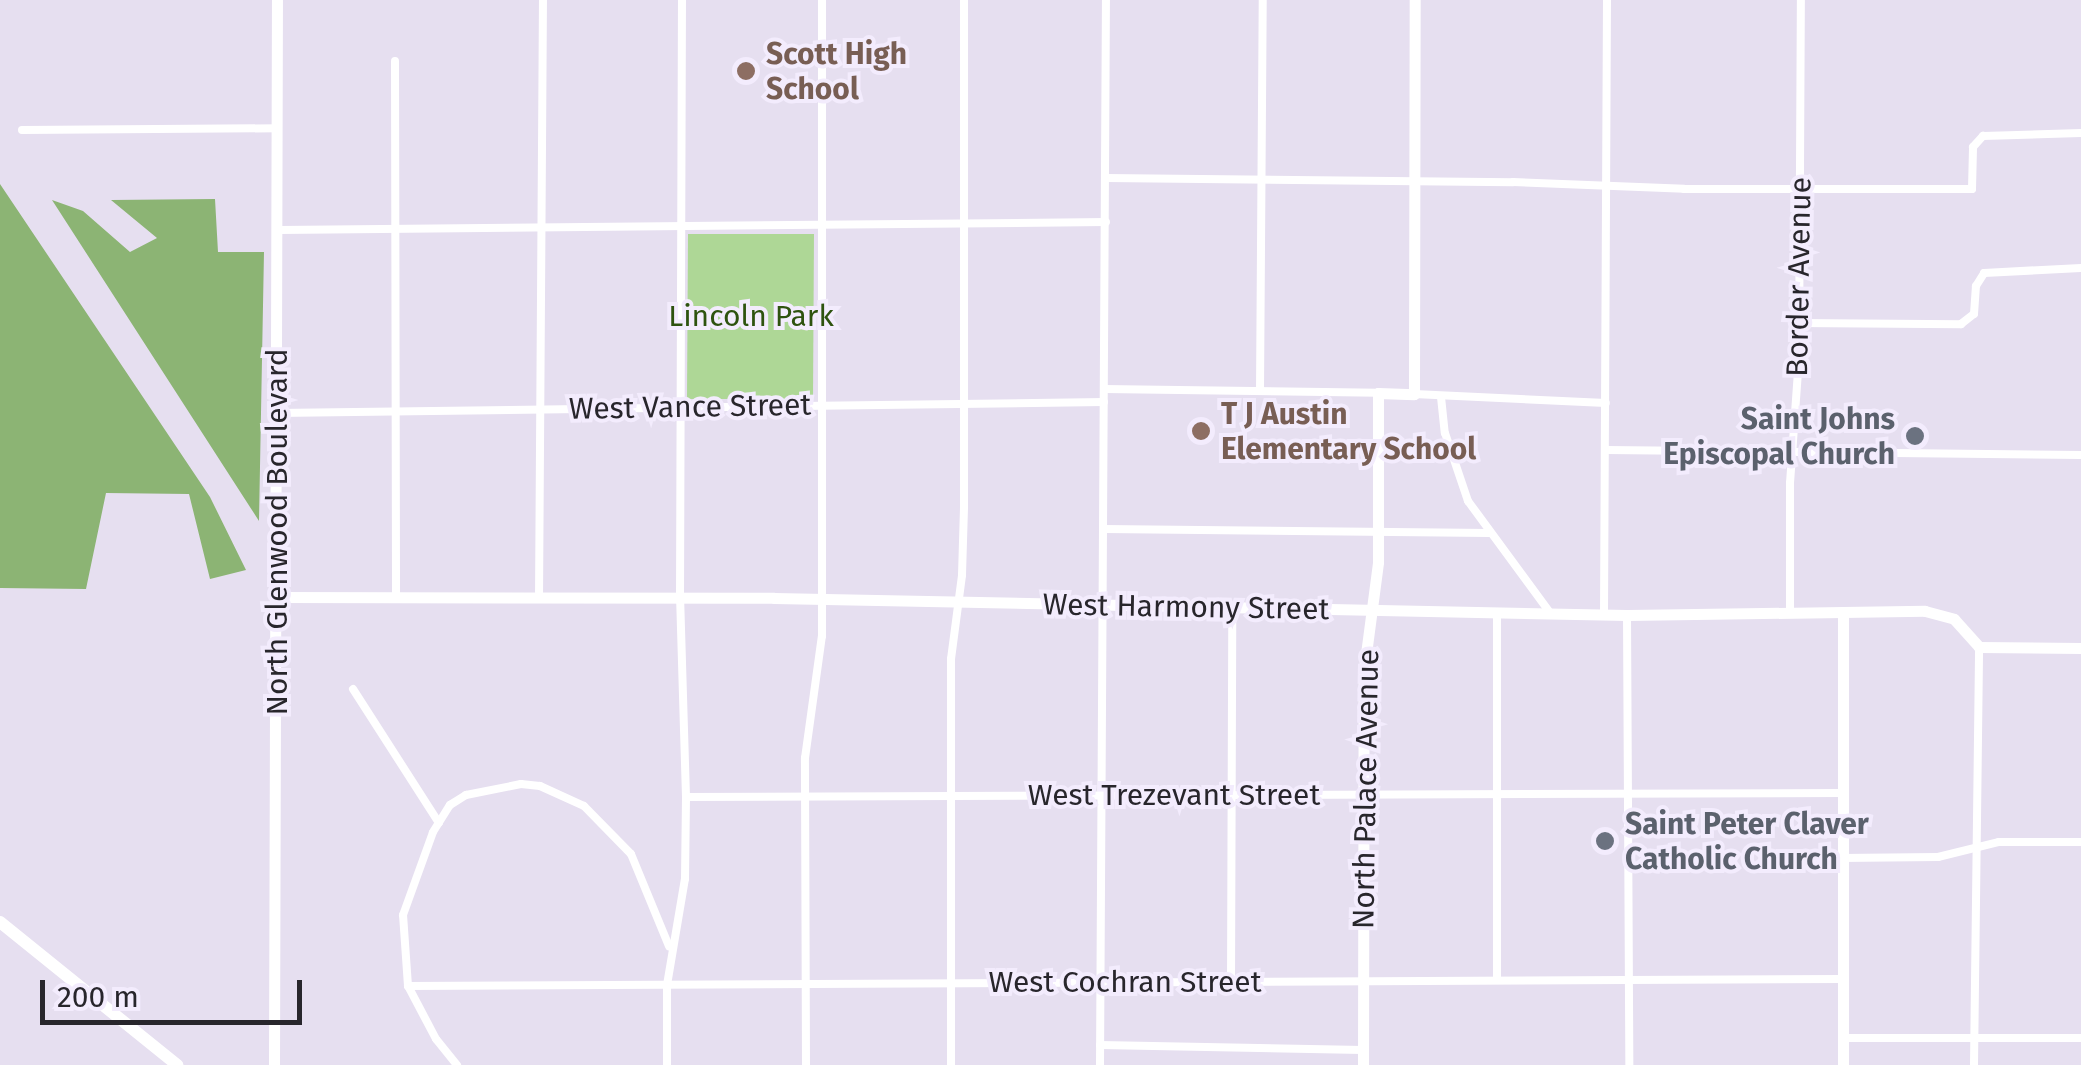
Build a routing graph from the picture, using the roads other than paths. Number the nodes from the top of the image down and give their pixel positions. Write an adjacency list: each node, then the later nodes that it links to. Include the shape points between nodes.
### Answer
1 (277, 0): 12 (street, North Glenwood Boulevard)
2 (543, 0): 24 (street)
3 (682, 0): 23 (street)
4 (822, 0): 22 (street)
5 (964, 0): 20 (street)
6 (1106, 0): 15 (street)
7 (1263, 0): 16 (street)
8 (1415, 0): 17 (street)
9 (1607, 0): 18 (street)
10 (1801, 0): 19 (street, Border Avenue)
11 (394, 61): 26 (street)
12 (278, 128): 13 (street); 25 (street, North Glenwood Boulevard)
13 (22, 130)
14 (2081, 132): 19 (street, via 1983,136 1973,147 1972,189)
15 (1106, 178): 16 (street); 21 (street)
16 (1261, 182): 17 (street); 30 (street)
17 (1414, 184): 18 (street); 32 (street)
18 (1609, 188): 19 (street); 36 (street)
19 (1800, 190): 28 (street, Border Avenue)
20 (964, 221): 21 (street); 22 (street); 35 (street)
21 (1106, 222): 29 (street)
22 (823, 223): 23 (street); 37 (street)
23 (681, 226): 24 (street); 38 (street)
24 (541, 228): 26 (street); 39 (street)
25 (279, 230): 26 (street); 41 (street, North Glenwood Boulevard)
26 (394, 230): 40 (street)
27 (2081, 268): 28 (street, via 1984,273 1974,314 1961,324)
28 (1798, 323): 43 (street, Border Avenue)
29 (1104, 390): 30 (street); 34 (street)
30 (1260, 391): 31 (street)
31 (1378, 393): 32 (street); 46 (street, North Palace Avenue)
32 (1414, 394): 33 (street)
33 (1441, 397): 36 (street); 47 (street, via 1459,481)
34 (1104, 402): 35 (street, West Vance Street); 45 (street)
35 (963, 404): 37 (street, West Vance Street); 53 (street)
36 (1606, 404): 42 (street)
37 (822, 406): 38 (street, West Vance Street); 52 (street)
38 (680, 408): 39 (street, West Vance Street); 51 (street)
39 (541, 410): 40 (street, West Vance Street); 50 (street)
40 (396, 412): 41 (street, West Vance Street); 49 (street)
41 (277, 413): 48 (street, North Glenwood Boulevard)
42 (1606, 450): 43 (street); 59 (street)
43 (1792, 453): 44 (street); 60 (street, Border Avenue)
44 (2081, 455)
45 (1104, 529): 46 (street); 54 (street)
46 (1379, 532): 47 (street); 56 (street, North Palace Avenue)
47 (1489, 533): 58 (street)
48 (276, 598): 49 (street, West Harmony Street); 97 (street, North Glenwood Boulevard)
49 (396, 599): 50 (street, West Harmony Street)
50 (539, 599): 51 (street, West Harmony Street)
51 (680, 599): 52 (street, West Harmony Street); 73 (street)
52 (820, 601): 53 (street, West Harmony Street); 68 (street, via 820,673)
53 (959, 602): 54 (street, West Harmony Street); 69 (street, via 951,659)
54 (1102, 604): 55 (street, West Harmony Street); 74 (street)
55 (1232, 609): 56 (street, West Harmony Street); 70 (street)
56 (1372, 610): 57 (street, West Harmony Street); 71 (street, North Palace Avenue, via 1364,669)
57 (1497, 613): 58 (street, West Harmony Street); 72 (street)
58 (1551, 614): 59 (street, West Harmony Street)
59 (1604, 614): 61 (street, West Harmony Street)
60 (1790, 614): 61 (street, West Harmony Street); 62 (street, West Harmony Street)
61 (1627, 615): 66 (street)
62 (1843, 615): 63 (street, West Harmony Street, via 1938,613 1967,630); 67 (street)
63 (1979, 647): 64 (street); 77 (street)
64 (2081, 648)
65 (354, 689): 75 (street)
66 (1630, 793): 67 (street, West Trezevant Street); 72 (street, West Trezevant Street); 81 (street)
67 (1841, 793): 78 (street)
68 (805, 794): 69 (street, West Trezevant Street); 73 (street, West Trezevant Street); 88 (street)
69 (952, 794): 74 (street, West Trezevant Street); 85 (street)
70 (1232, 795): 71 (street, West Trezevant Street); 74 (street, West Trezevant Street); 87 (street)
71 (1364, 795): 72 (street, West Trezevant Street); 83 (street, North Palace Avenue)
72 (1496, 795): 84 (street)
73 (686, 796): 80 (street, via 685,880)
74 (1102, 796): 86 (street)
75 (439, 823): 80 (street, via 450,805 484,788 521,784 564,795 602,820 631,854); 90 (street, via 402,916)
76 (2081, 842): 77 (street)
77 (1976, 846): 78 (street, via 1938,857); 92 (street)
78 (1841, 858): 82 (street)
79 (0, 922): 96 (main road)
80 (670, 949): 89 (street)
81 (1628, 978): 82 (street, West Cochran Street); 84 (street, West Cochran Street); 104 (street)
82 (1842, 979): 91 (street)
83 (1364, 980): 84 (street, West Cochran Street); 87 (street, West Cochran Street); 95 (street, North Palace Avenue)
84 (1496, 980)
85 (951, 982): 86 (street, West Cochran Street); 88 (street, West Cochran Street); 101 (street)
86 (1100, 982): 87 (street, West Cochran Street); 94 (street)
87 (1232, 982)
88 (805, 984): 89 (street, West Cochran Street); 100 (street)
89 (667, 985): 90 (street, West Cochran Street); 99 (street)
90 (408, 986): 98 (street)
91 (1843, 1038): 92 (street); 105 (street)
92 (1974, 1038): 93 (street); 106 (street)
93 (2081, 1038)
94 (1100, 1044): 95 (street); 102 (street)
95 (1363, 1050): 103 (street, North Palace Avenue)
96 (178, 1065)
97 (274, 1065)
98 (457, 1065)
99 (666, 1065)
100 (806, 1065)
101 (951, 1065)
102 (1100, 1065)
103 (1363, 1065)
104 (1629, 1065)
105 (1842, 1065)
106 (1974, 1065)

